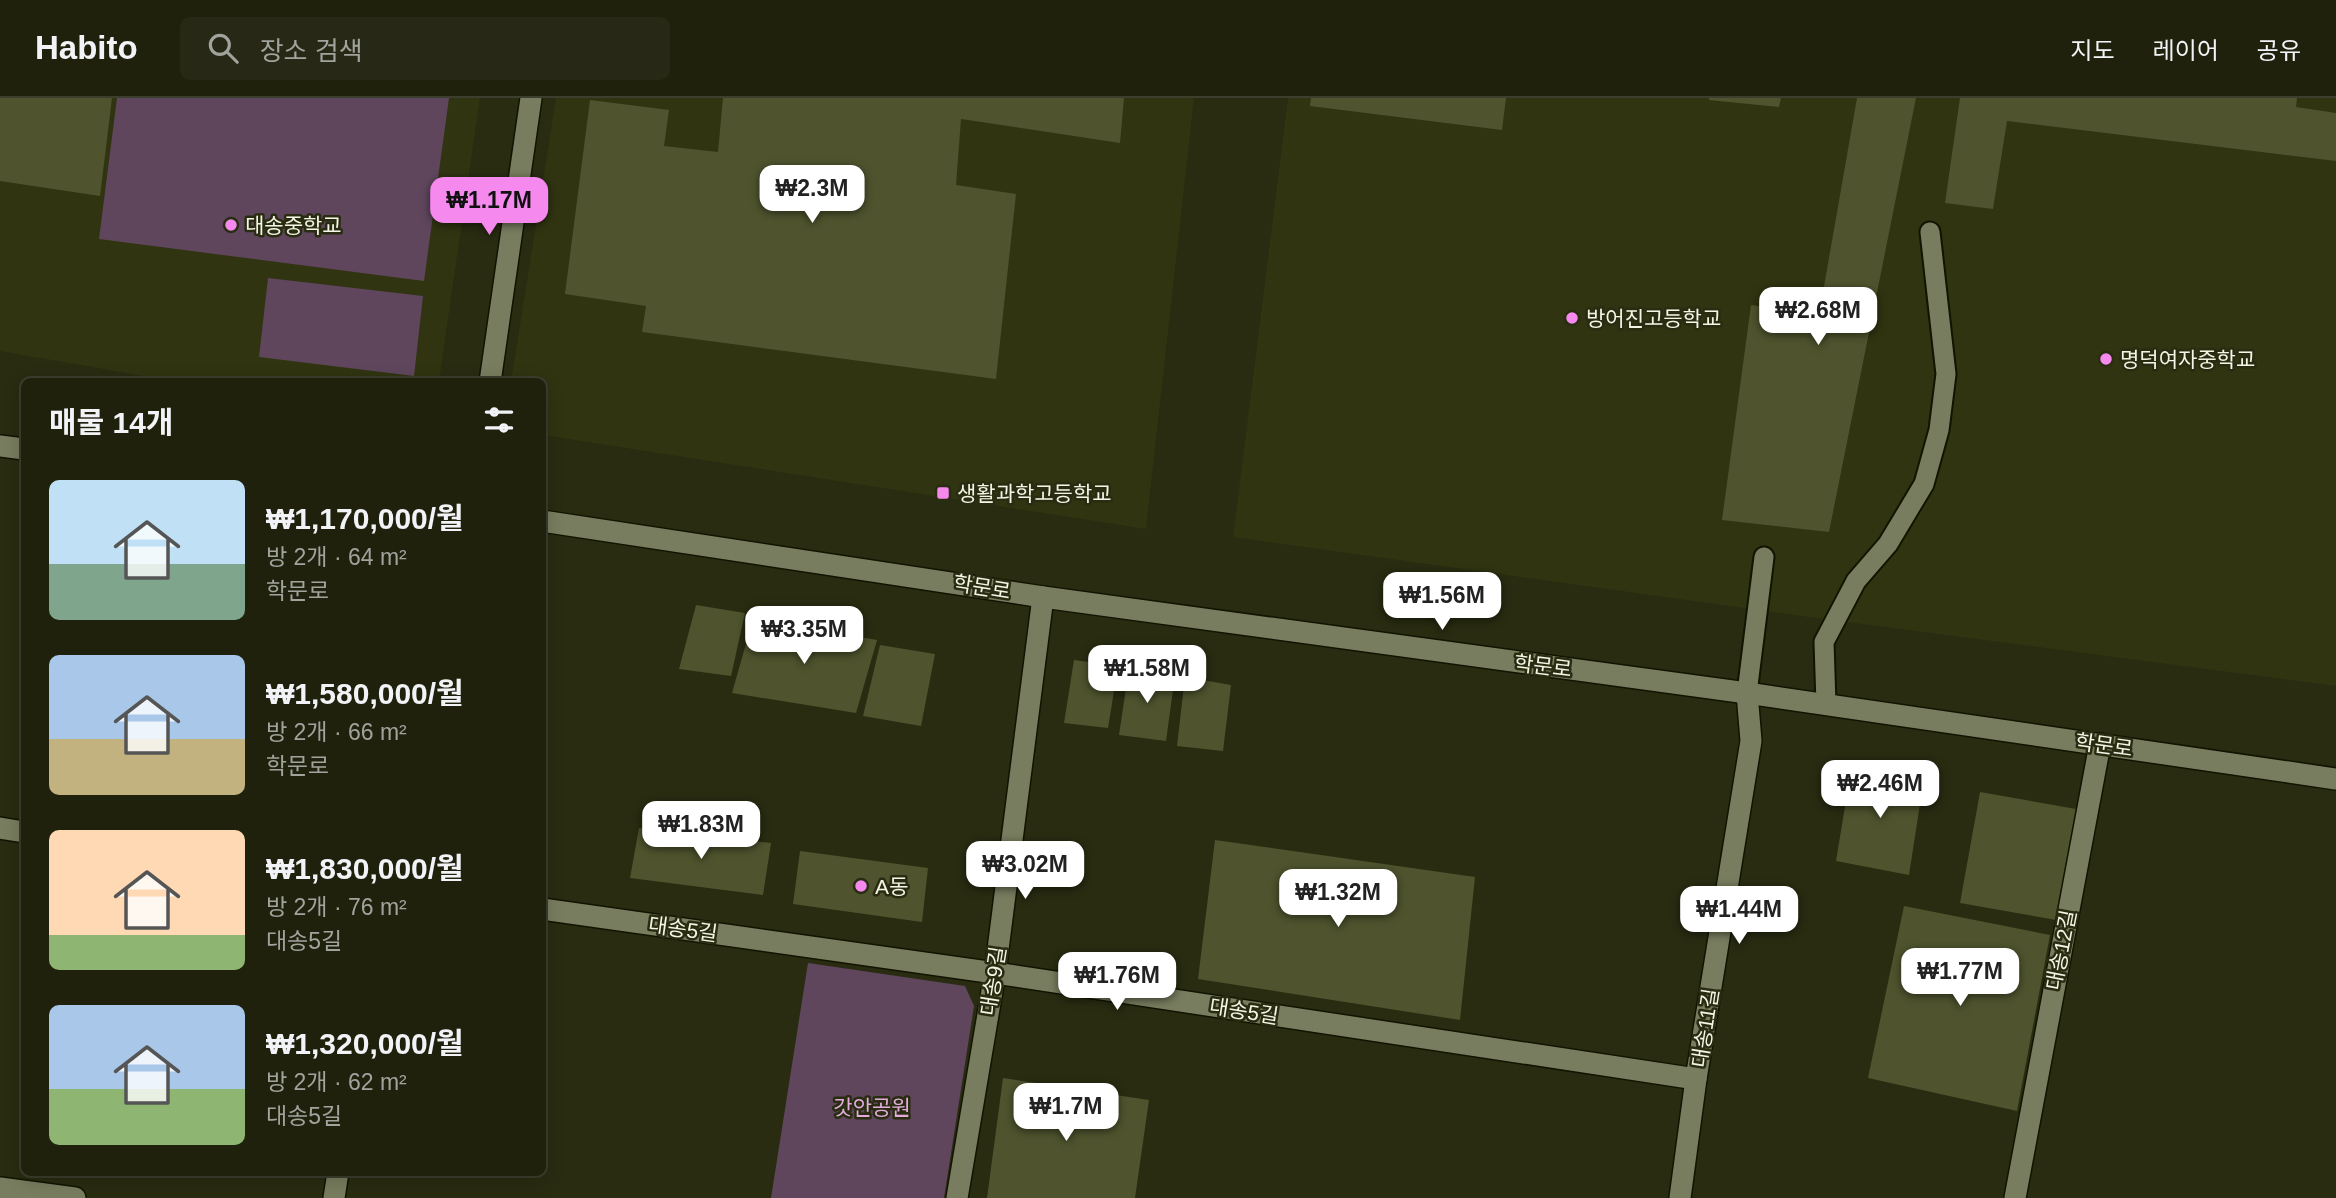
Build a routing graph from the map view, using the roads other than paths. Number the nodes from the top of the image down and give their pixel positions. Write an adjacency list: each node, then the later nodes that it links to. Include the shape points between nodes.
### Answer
1 (531, 98): 3 (street)
2 (1930, 232): 10 (lane, via 1946,373 1939,430 1924,484 1888,544 1856,581 1824,642)
3 (491, 378)
4 (0, 446): 5 (street)
5 (21, 449)
6 (546, 522): 8 (street, 학문로)
7 (1764, 557): 9 (lane)
8 (1043, 597): 9 (street, 학문로); 16 (street, 대송9길)
9 (1747, 693): 10 (street, 학문로); 17 (street, 대송11길, via 1751,741)
10 (1826, 704): 11 (street, 학문로)
11 (2100, 744): 12 (street, 학문로); 24 (street, 대송12길)
12 (2336, 779)
13 (0, 828): 14 (street)
14 (21, 832)
15 (546, 910): 16 (street, 대송5길)
16 (995, 973): 17 (street, 대송5길); 22 (street, 대송9길)
17 (1696, 1079): 23 (street, 대송11길)
18 (337, 1176): 21 (street)
19 (0, 1188): 20 (street)
20 (75, 1198)
21 (334, 1198)
22 (957, 1198)
23 (1680, 1198)
24 (2015, 1198)

